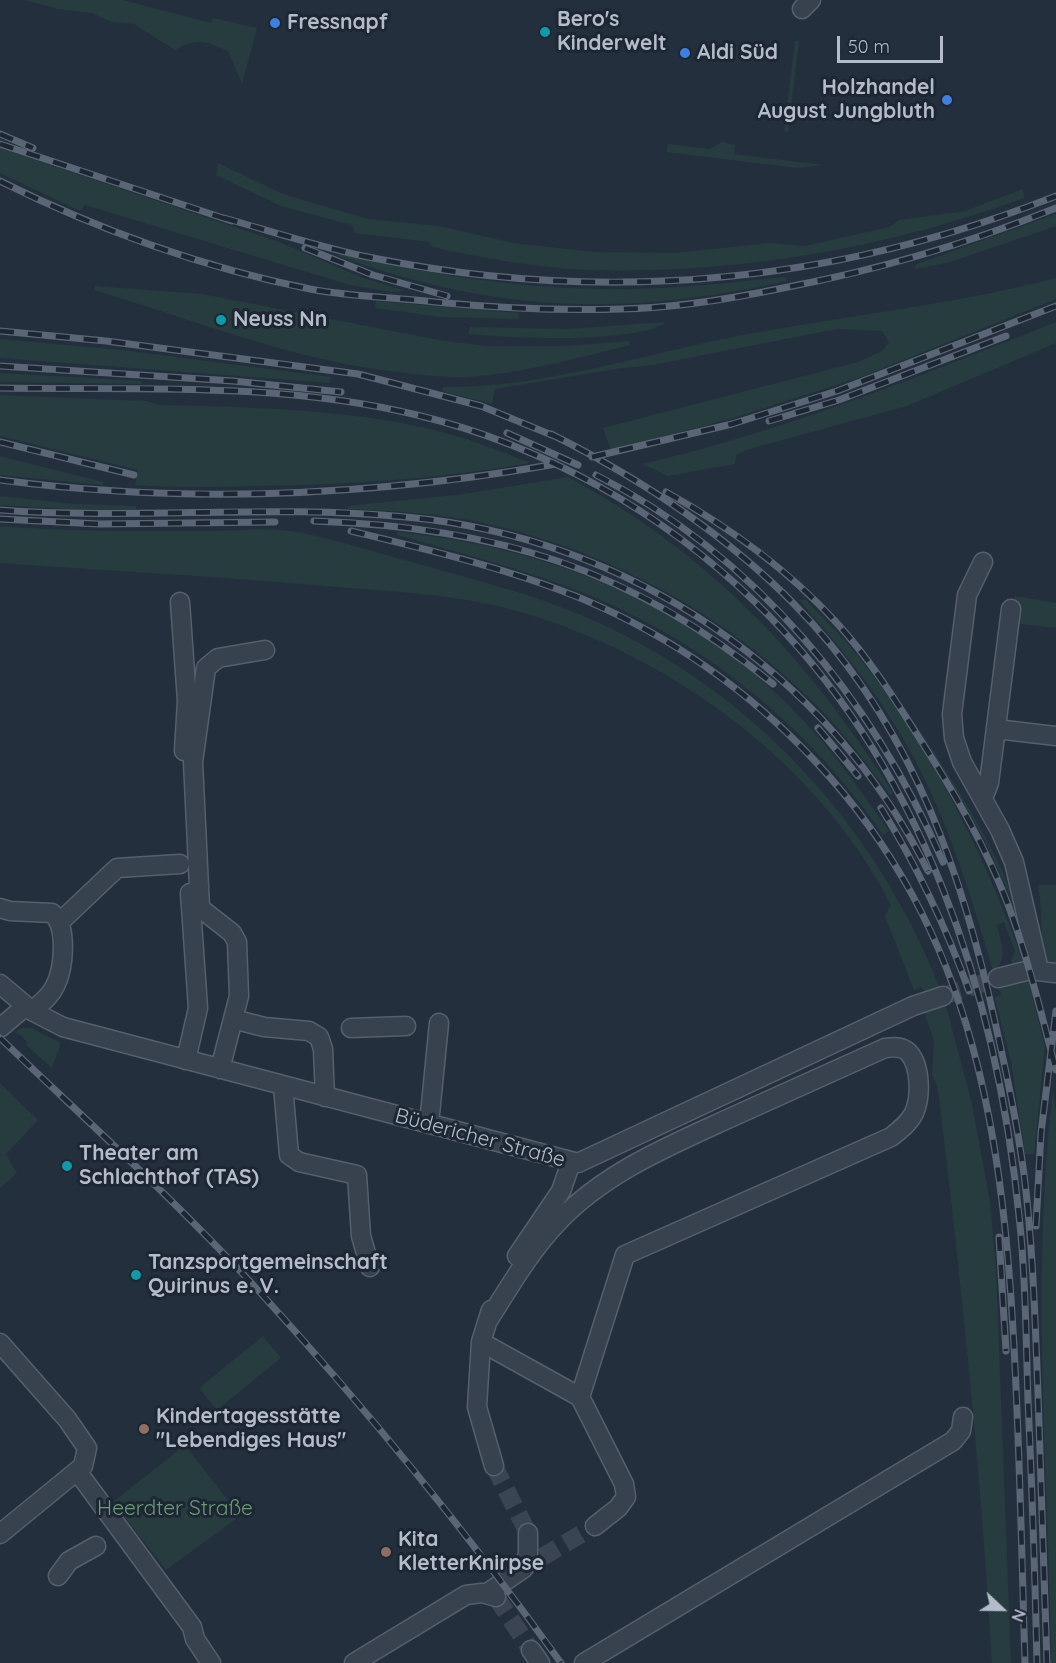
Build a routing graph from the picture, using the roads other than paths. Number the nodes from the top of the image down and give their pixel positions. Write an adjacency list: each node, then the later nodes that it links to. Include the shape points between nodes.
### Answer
1 (983, 562): 8 (street, via 967,595 952,714 962,762)
2 (180, 602): 5 (street)
3 (1011, 609): 6 (street)
4 (265, 650): 5 (street, via 211,662)
5 (194, 701): 11 (street); 17 (street, via 183,760)
6 (996, 729): 7 (street); 8 (street, via 989,783)
7 (1056, 736)
8 (983, 798): 13 (street, via 1014,862)
9 (180, 864): 12 (street, via 117,868)
10 (0, 908): 12 (street, via 52,913)
11 (200, 908): 17 (street); 19 (street, via 236,937 239,996)
12 (60, 922): 18 (street, via 62,951 56,985 49,996)
13 (1047, 972): 14 (street)
14 (998, 978)
15 (0, 984): 18 (street, Büdericher Straße)
16 (943, 996): 29 (street, Büdericher Straße, via 903,1011 586,1161)
17 (198, 1008): 24 (street)
18 (29, 1009): 22 (street); 24 (street, Büdericher Straße, via 63,1027)
19 (233, 1019): 25 (street); 27 (street, via 264,1027 309,1031 319,1037)
20 (439, 1023): 28 (street)
21 (406, 1026): 23 (street)
22 (0, 1028)
23 (351, 1028)
24 (186, 1060): 25 (street, Büdericher Straße)
25 (220, 1069): 26 (street, Büdericher Straße)
26 (284, 1086): 27 (street, Büdericher Straße); 30 (street, via 289,1155 298,1162 357,1175 361,1236)
27 (325, 1097): 28 (street, Büdericher Straße)
28 (429, 1124): 29 (street, Büdericher Straße)
29 (571, 1162): 31 (street, via 561,1191 522,1246 499,1288)
30 (370, 1267)
31 (487, 1322): 32 (street); 34 (street, via 528,1257 558,1221 596,1188 681,1140 885,1048 897,1047 908,1052 919,1091 915,1112 891,1137 625,1255)
32 (481, 1342): 34 (street); 36 (street, via 477,1407)
33 (0, 1343): 37 (street, via 83,1439 86,1456)
34 (580, 1397): 38 (street, via 624,1484 626,1497)
35 (963, 1417): 47 (street, via 961,1431 953,1441)
36 (494, 1466)
37 (77, 1471): 40 (street); 41 (street)
38 (595, 1526)
39 (528, 1533): 43 (street)
40 (0, 1534)
41 (107, 1537): 44 (street, via 69,1561); 45 (street, via 192,1627)
42 (542, 1557): 43 (street)
43 (524, 1569): 46 (street, via 491,1595 466,1595)
44 (58, 1576)
45 (211, 1663)
46 (354, 1663)
47 (584, 1663)

